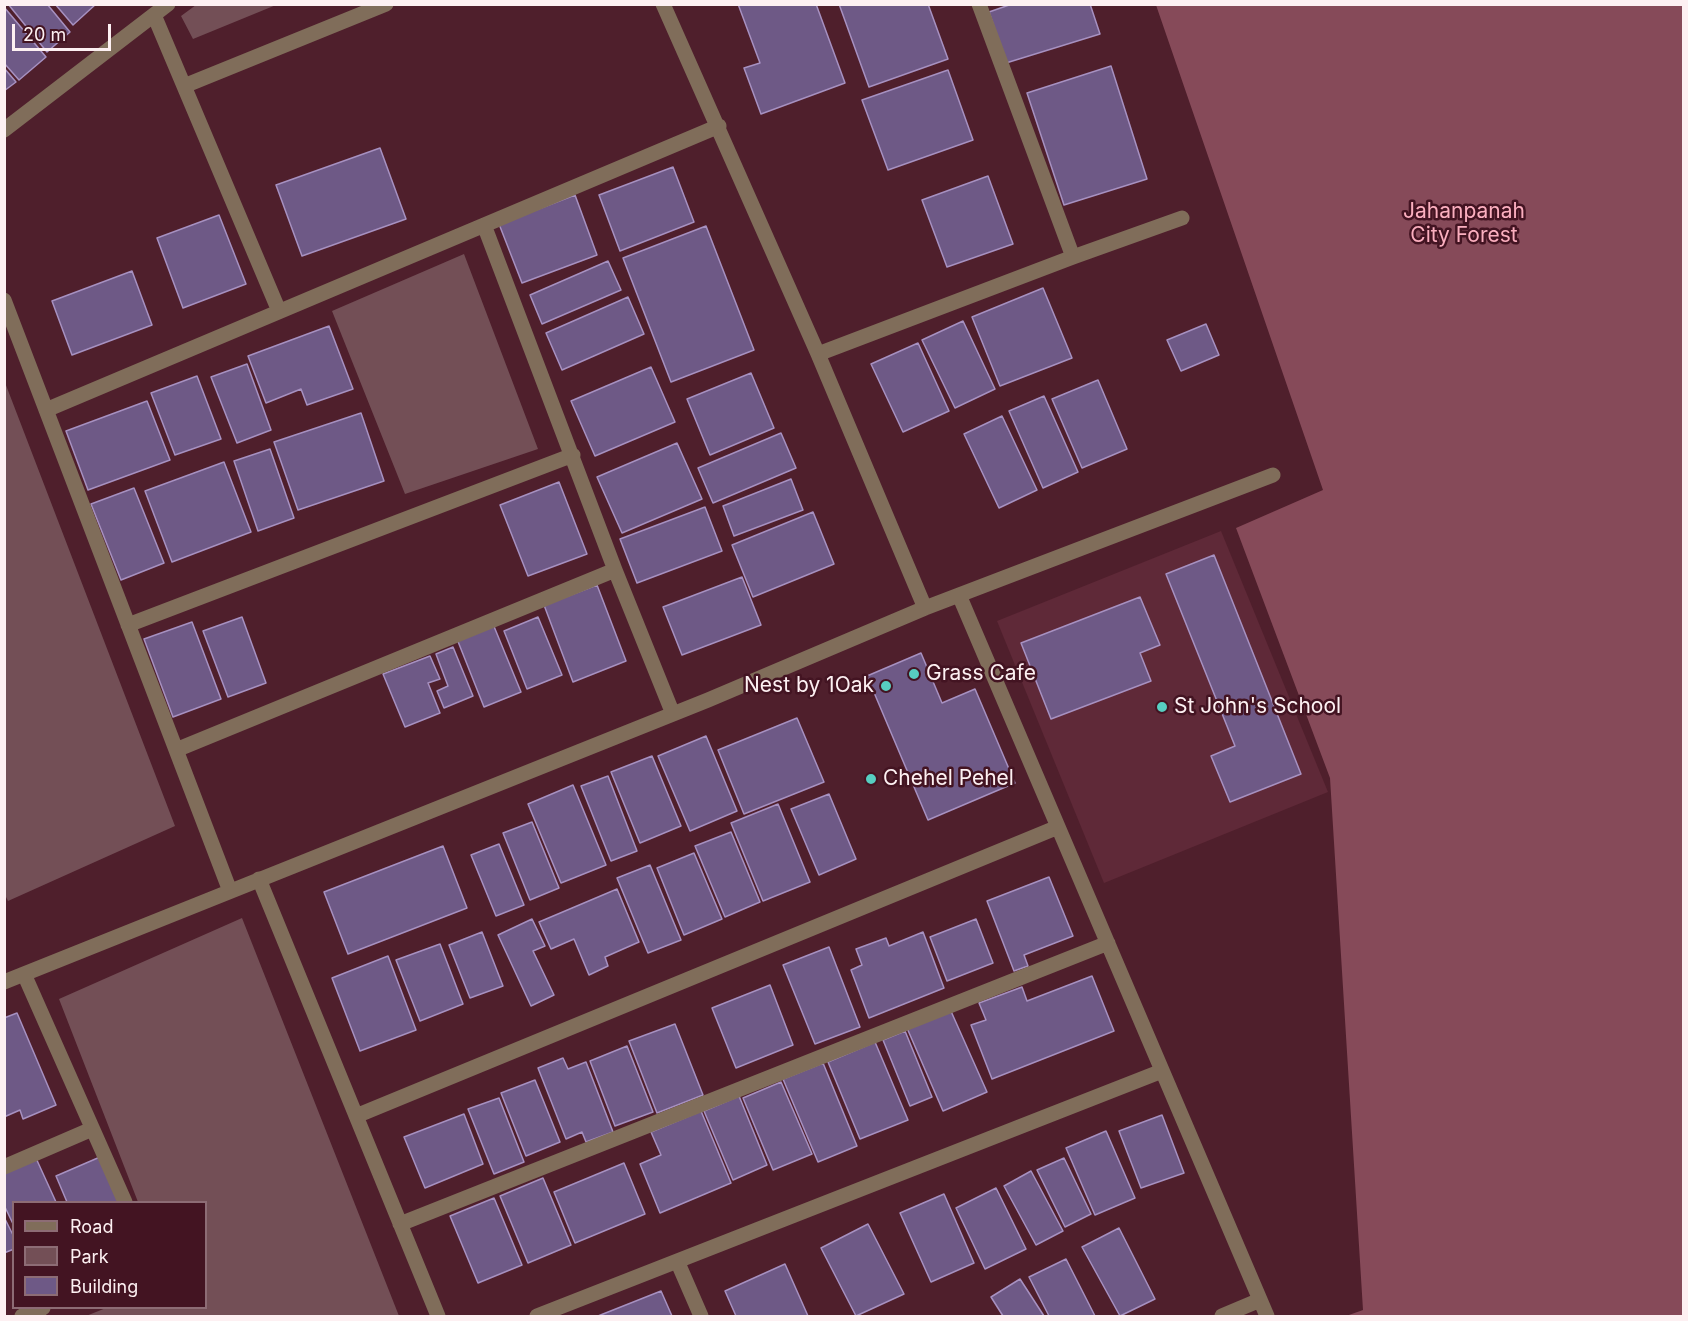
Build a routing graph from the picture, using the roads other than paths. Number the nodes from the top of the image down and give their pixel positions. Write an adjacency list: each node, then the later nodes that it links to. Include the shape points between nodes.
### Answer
1 (168, 4): 5 (street)
2 (386, 4): 6 (street)
3 (663, 4): 7 (street)
4 (979, 4): 11 (street)
5 (154, 15): 6 (street); 8 (street)
6 (184, 86): 13 (street)
7 (719, 126): 10 (street); 14 (street)
8 (4, 130)
9 (1182, 218): 11 (street)
10 (484, 225): 13 (street); 16 (street)
11 (1073, 257): 14 (street)
12 (4, 300): 15 (street)
13 (279, 311): 15 (street)
14 (818, 354): 20 (street)
15 (46, 410): 21 (street)
16 (573, 455): 18 (street); 21 (street)
17 (1273, 475): 19 (street)
18 (615, 570): 22 (street); 23 (street)
19 (959, 595): 20 (street); 24 (street)
20 (925, 608): 22 (street)
21 (128, 625): 23 (street)
22 (673, 714): 25 (street)
23 (176, 750): 26 (street)
24 (1058, 827): 27 (street); 31 (street)
25 (259, 879): 26 (street); 31 (street)
26 (230, 891): 28 (street)
27 (1108, 943): 30 (street); 35 (street)
28 (24, 974): 29 (street); 32 (street)
29 (4, 982)
30 (1162, 1071): 36 (street); 37 (street)
31 (356, 1116): 35 (street)
32 (93, 1129): 33 (street); 34 (street)
33 (4, 1167)
34 (124, 1201)
35 (400, 1224): 41 (street)
36 (678, 1263): 39 (street); 43 (street)
37 (1260, 1300): 44 (street); 45 (street)
38 (41, 1309): 40 (street)
39 (561, 1312): 42 (street)
40 (22, 1317)
41 (438, 1317)
42 (537, 1317)
43 (701, 1317)
44 (1222, 1317)
45 (1267, 1317)

